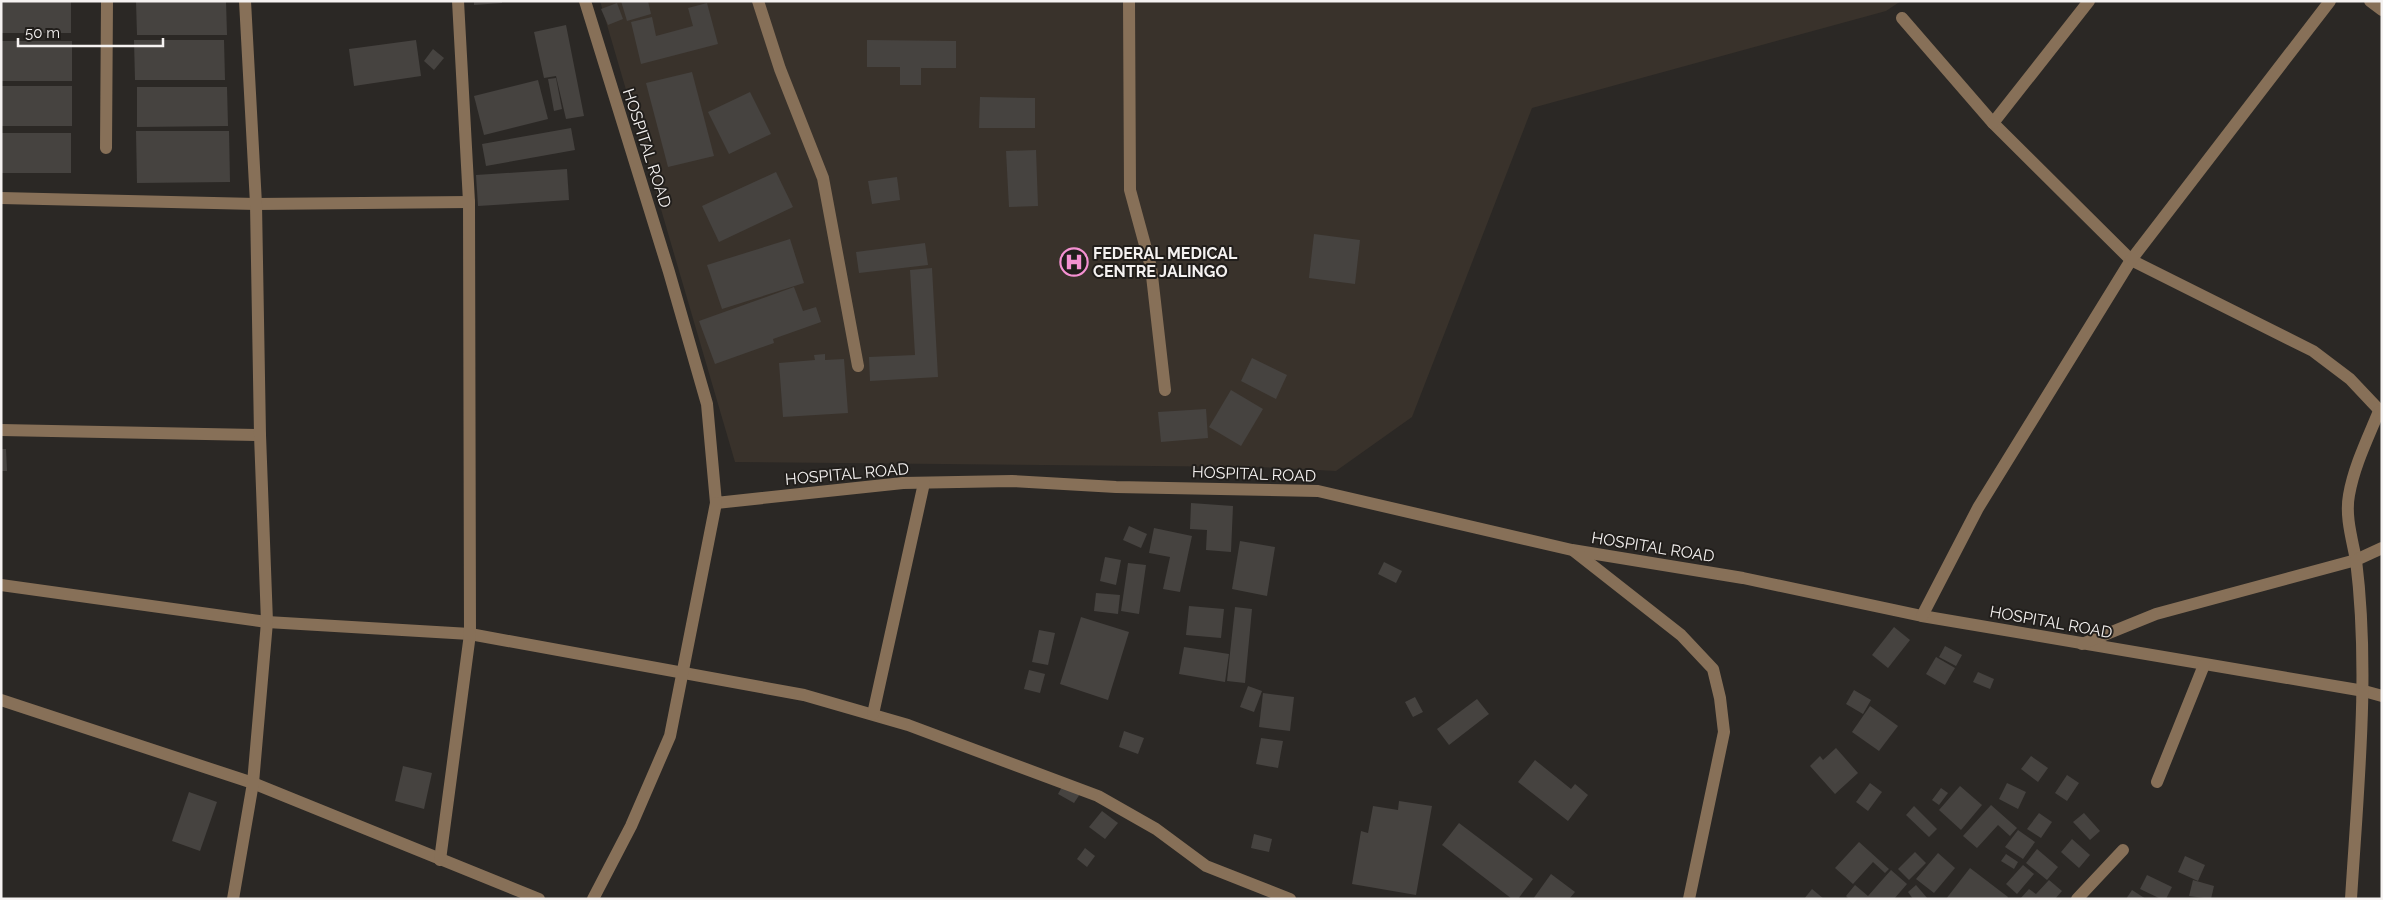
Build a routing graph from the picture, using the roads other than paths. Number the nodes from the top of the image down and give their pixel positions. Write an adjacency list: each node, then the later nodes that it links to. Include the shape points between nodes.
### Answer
1 (107, 1): 13 (street)
2 (245, 1): 16 (street)
3 (458, 1): 15 (street)
4 (585, 1): 24 (street, HOSPITAL ROAD, via 669,272 706,404)
5 (758, 1): 18 (street, via 780,69 823,178)
6 (1129, 1): 19 (street, via 1130,190 1151,267)
7 (2089, 1): 12 (street)
8 (2330, 1): 17 (street)
9 (2370, 1): 10 (street)
10 (2382, 10)
11 (1902, 18): 12 (street)
12 (1993, 123): 17 (street)
13 (106, 148)
14 (1, 198): 16 (street)
15 (469, 202): 16 (street); 31 (street)
16 (256, 204): 22 (street)
17 (2131, 260): 20 (street, via 2313,351 2350,379); 29 (street, via 1978,508)
18 (858, 366)
19 (1165, 390)
20 (2380, 412): 27 (street, via 2364,446 2349,496)
21 (1, 430): 22 (street)
22 (260, 435): 30 (street)
23 (924, 483): 24 (street, HOSPITAL ROAD); 26 (street, HOSPITAL ROAD, via 1012,482 1318,491); 38 (street)
24 (716, 503): 34 (street)
25 (2382, 548): 27 (street)
26 (1572, 550): 29 (street, HOSPITAL ROAD, via 1743,578); 47 (street, via 1681,635 1713,669 1724,732)
27 (2356, 560): 32 (street, via 2156,614); 35 (street)
28 (1, 585): 30 (street)
29 (1922, 616): 32 (street, HOSPITAL ROAD)
30 (267, 622): 31 (street); 40 (street)
31 (470, 634): 34 (street); 42 (street)
32 (2082, 644): 33 (street, HOSPITAL ROAD)
33 (2204, 665): 35 (street, HOSPITAL ROAD); 39 (street)
34 (682, 672): 38 (street, via 804,695); 45 (street, via 670,736 631,826)
35 (2364, 691): 36 (street, HOSPITAL ROAD); 49 (street)
36 (2382, 696)
37 (1, 700): 40 (street)
38 (873, 714): 46 (street, via 1098,796 1156,829 1206,866)
39 (2157, 782)
40 (253, 783): 42 (street); 43 (street)
41 (2123, 850): 48 (street)
42 (440, 860): 44 (street)
43 (233, 899)
44 (539, 899)
45 (593, 899)
46 (1290, 899)
47 (1689, 899)
48 (2077, 899)
49 (2351, 899)

